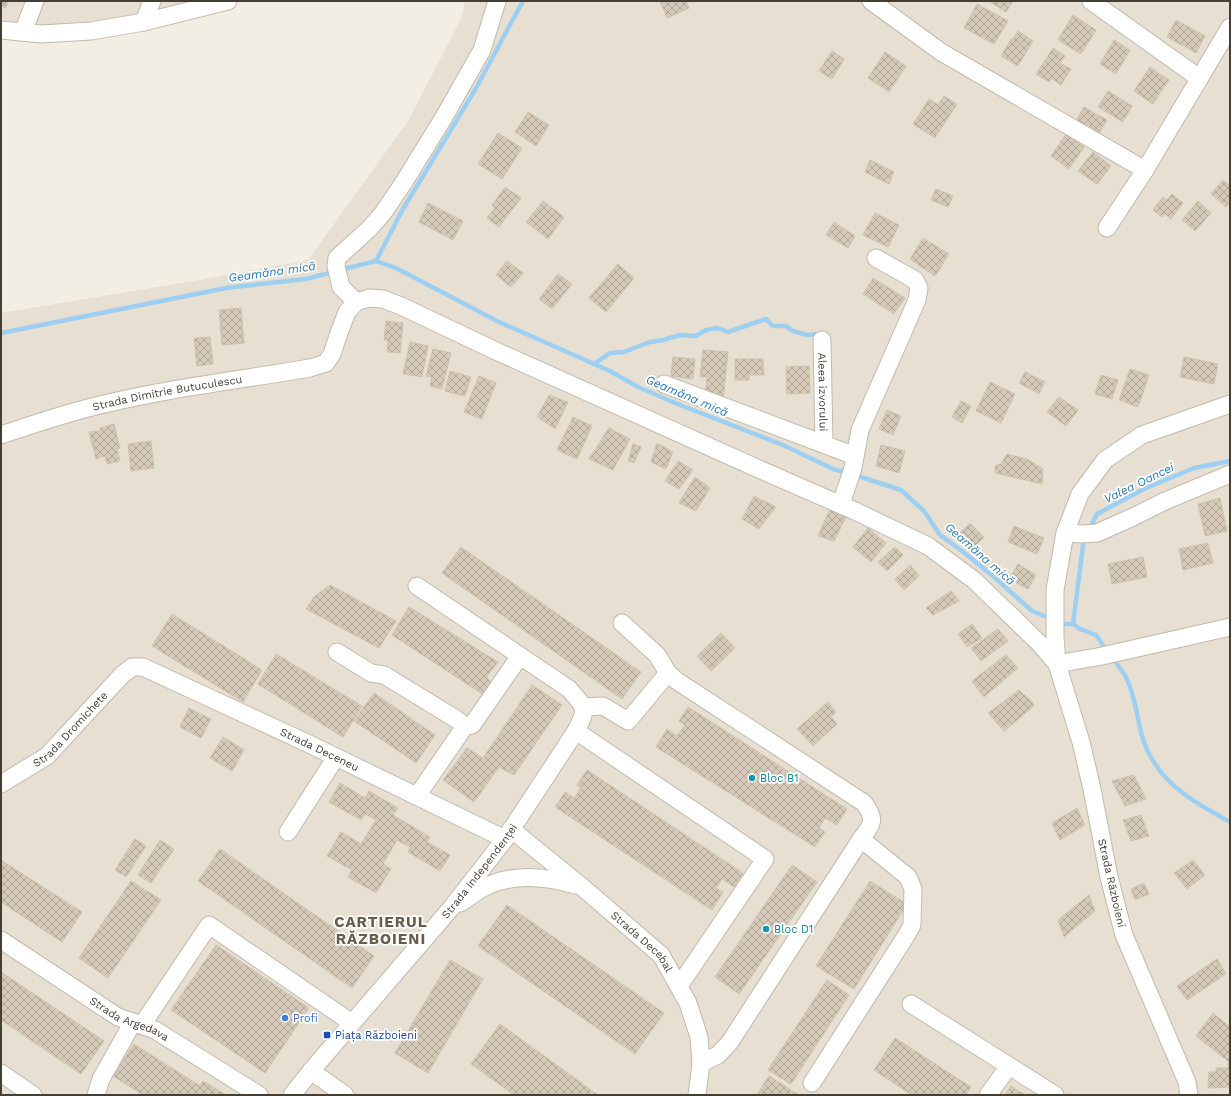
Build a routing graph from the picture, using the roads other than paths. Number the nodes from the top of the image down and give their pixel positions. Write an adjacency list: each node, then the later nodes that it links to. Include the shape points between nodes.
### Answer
1 (35, 1): 10 (street)
2 (152, 1): 7 (street)
3 (228, 1): 7 (street)
4 (497, 1): 15 (street, via 482,50 404,182 369,229 337,258 336,266 341,287)
5 (871, 1): 12 (street, via 941,52)
6 (1091, 1): 11 (street)
7 (144, 22): 10 (street, via 91,31 41,34)
8 (1230, 26): 11 (street)
9 (1, 30): 10 (street)
10 (23, 32)
11 (1199, 78): 12 (street)
12 (1145, 170): 13 (street)
13 (1107, 228)
14 (876, 258): 21 (street, via 915,280 919,288 917,300 860,430)
15 (356, 302): 19 (street, Strada Dimitrie Butuculescu, via 347,312 332,354 326,363 100,405); 23 (street, via 369,298 383,299 401,306 761,470)
16 (822, 340): 20 (street, Aleea izvorului)
17 (664, 384): 20 (street)
18 (1230, 404): 24 (street, via 1142,435 1105,460 1080,494)
19 (1, 435)
20 (824, 444): 21 (street)
21 (854, 462): 23 (street)
22 (1230, 474): 24 (street, via 1165,501 1133,518 1089,534)
23 (844, 498): 30 (street, via 928,546 974,580)
24 (1065, 532): 30 (street, via 1055,590)
25 (418, 586): 29 (street)
26 (622, 623): 32 (street, via 656,655)
27 (1230, 627): 30 (street)
28 (337, 652): 34 (street, via 371,673 384,675)
29 (520, 656): 33 (street, via 569,689); 34 (street, via 472,725)
30 (1057, 664): 62 (street, Strada Războieni, via 1081,742 1124,935 1187,1082)
31 (132, 667): 36 (street, Strada Deceneu, via 143,667); 37 (street, Strada Dromichete, via 122,674 47,756)
32 (668, 673): 33 (street, via 628,721 603,706); 41 (street, via 864,803 871,812 872,820)
33 (583, 708): 35 (street, via 584,715)
34 (465, 726): 38 (street)
35 (576, 731): 40 (street, Strada Independenței); 45 (street, via 765,859)
36 (336, 757): 38 (street, Strada Deceneu); 39 (street)
37 (1, 784)
38 (417, 796): 40 (street, Strada Deceneu)
39 (288, 832)
40 (508, 834): 42 (street, Strada Decebal); 43 (street, Strada Independenței)
41 (861, 839): 49 (street, via 730,1042 718,1054); 53 (street, via 908,877 913,890 912,925)
42 (581, 886): 43 (street, via 559,880 531,877 510,879 490,885); 45 (street, Strada Decebal, via 661,954)
43 (452, 907): 47 (street, Strada Independenței)
44 (1, 940): 48 (street, Strada Argedava, via 118,1017)
45 (678, 986): 49 (street, Strada Decebal, via 688,1003 699,1037)
46 (911, 1004): 50 (street)
47 (352, 1023): 48 (street, via 209,925); 51 (street, Strada Independenței)
48 (138, 1024): 55 (street, via 101,1079); 56 (street, Strada Argedava, via 155,1030)
49 (701, 1063): 59 (street, Strada Decebal)
50 (1009, 1066): 60 (street); 61 (street)
51 (311, 1071): 57 (street, Strada Independenței); 58 (street)
52 (1, 1073): 54 (street)
53 (812, 1083)
54 (33, 1095)
55 (96, 1095)
56 (259, 1095)
57 (292, 1095)
58 (345, 1095)
59 (697, 1095)
60 (988, 1095)
61 (1055, 1095)
62 (1189, 1095)

